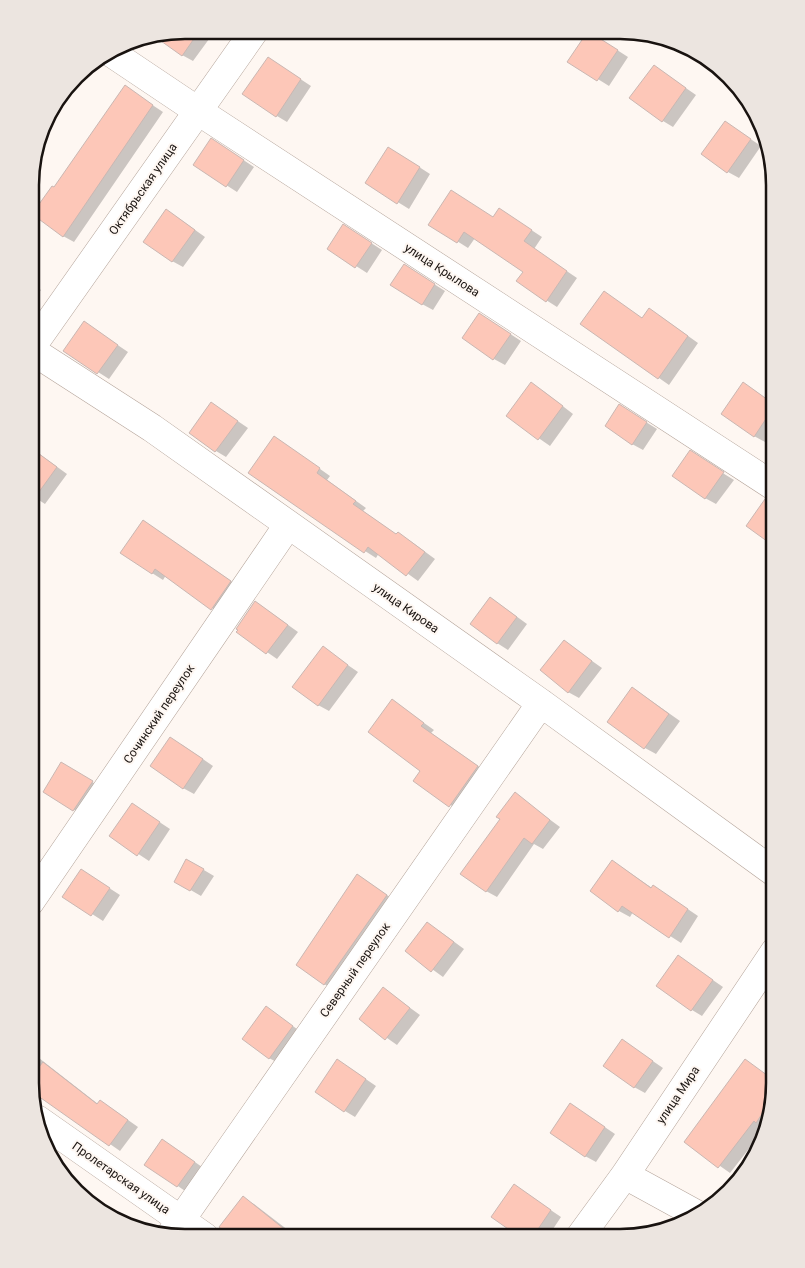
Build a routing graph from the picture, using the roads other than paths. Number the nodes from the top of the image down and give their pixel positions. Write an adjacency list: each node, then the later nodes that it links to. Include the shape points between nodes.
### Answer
1 (248, 39): 3 (street, Октябрьская улица)
2 (116, 56): 3 (street, улица Крылова)
3 (198, 112): 4 (street, Октябрьская улица); 6 (street, улица Крылова)
4 (39, 338)
5 (39, 354): 7 (street, улица Кирова, via 152,428)
6 (766, 481)
7 (288, 525): 8 (street, улица Кирова); 10 (street, Сочинский переулок)
8 (542, 703): 9 (street, улица Кирова); 15 (street, Северный переулок)
9 (766, 865)
10 (39, 889)
11 (766, 965): 13 (street, улица Мира)
12 (45, 1125): 15 (street, Пролетарская улица)
13 (625, 1174): 14 (street); 16 (street, улица Мира)
14 (690, 1212)
15 (175, 1228)
16 (585, 1229)

